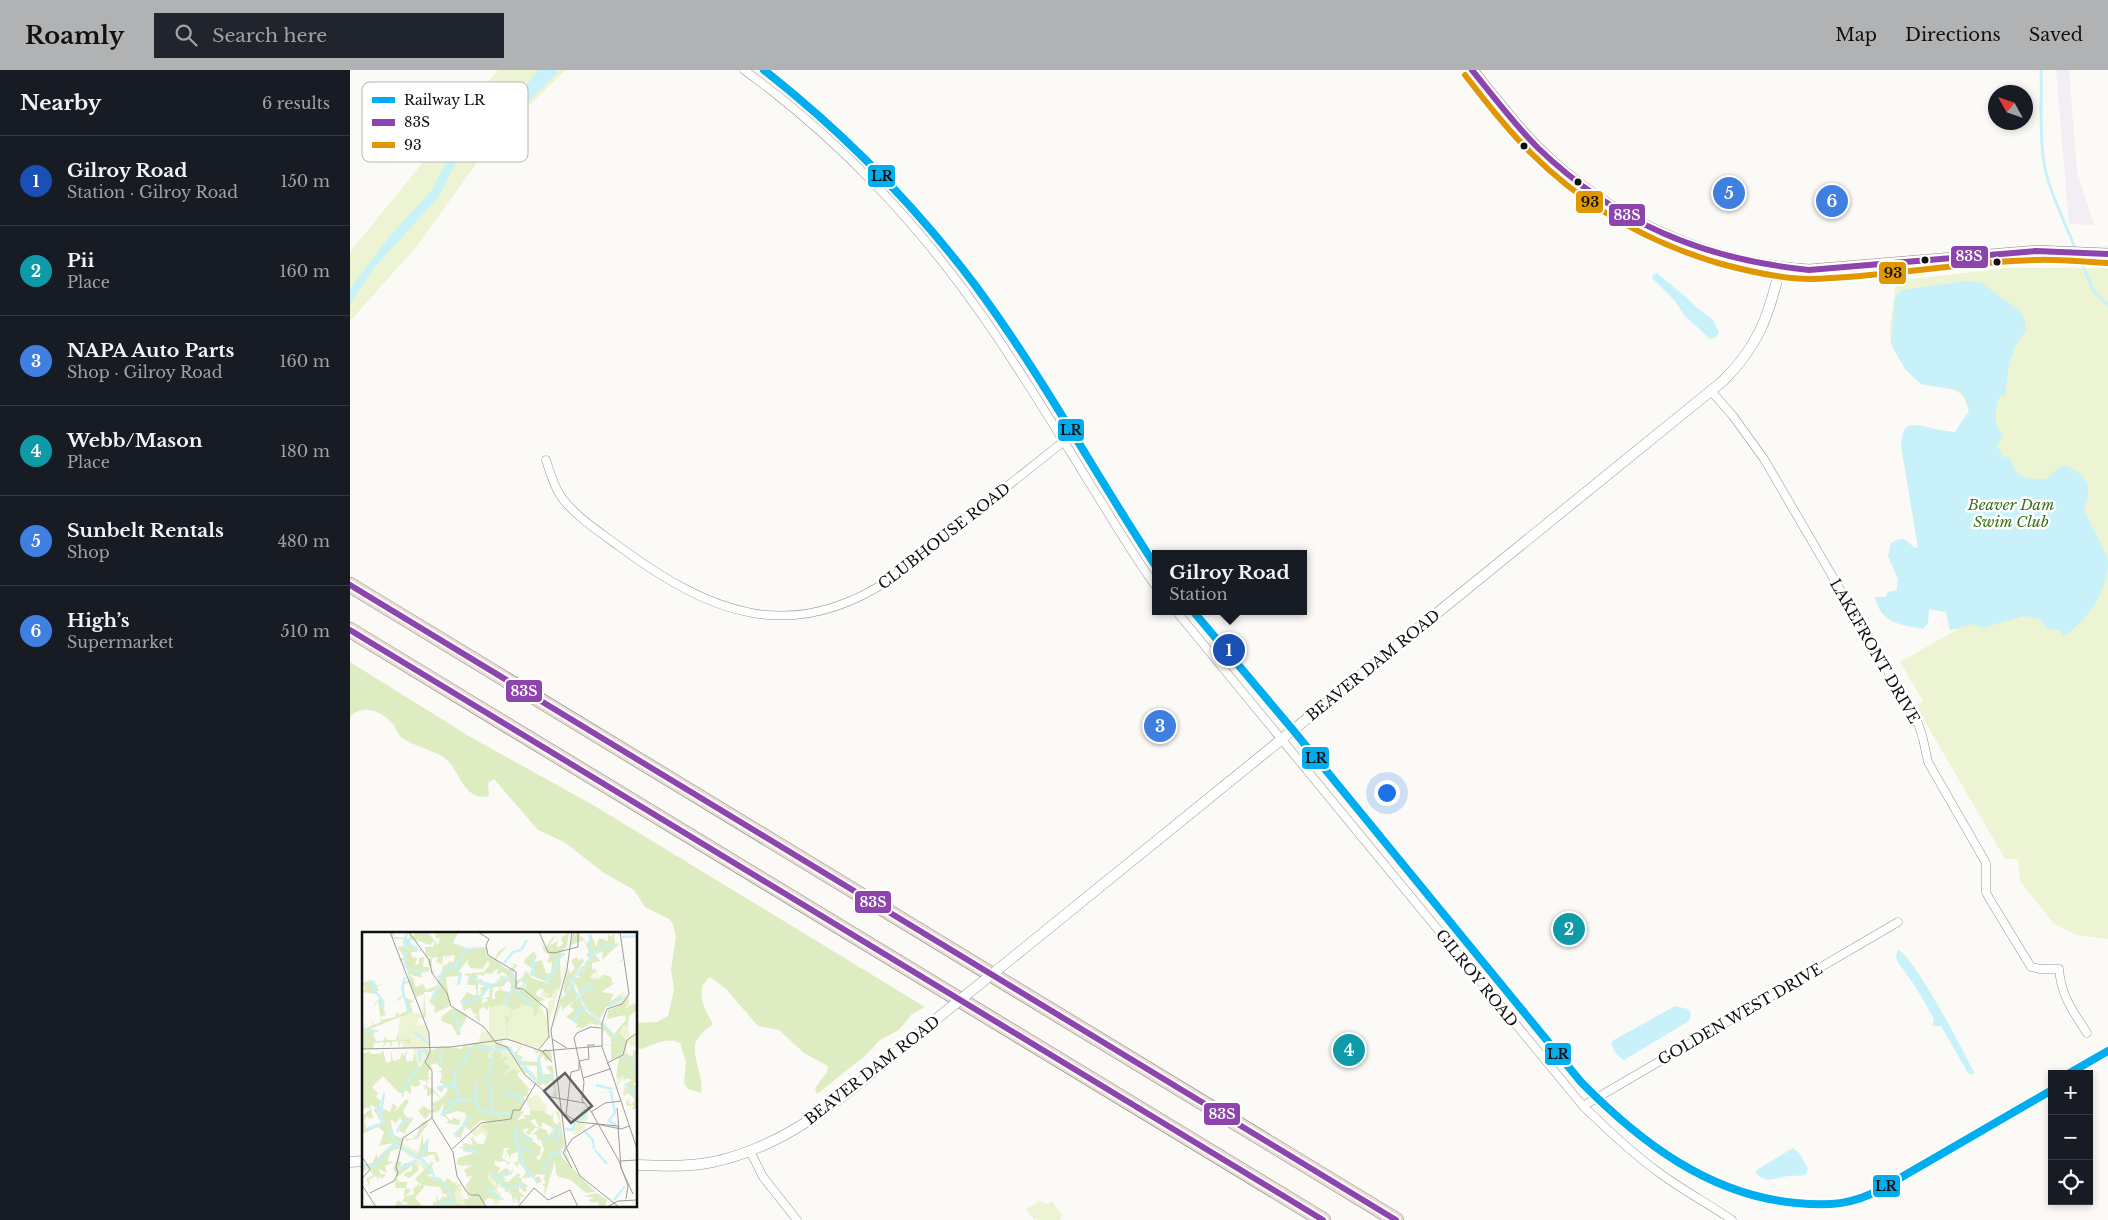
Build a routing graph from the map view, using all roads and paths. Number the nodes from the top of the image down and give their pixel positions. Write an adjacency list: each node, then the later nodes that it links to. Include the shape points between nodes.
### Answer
1 (744, 70): 6 (street, via 832,143 918,232 984,319)
2 (1472, 70): 4 (main road, via 1539,149 1574,180 1607,203 1650,228 1703,250)
3 (2107, 254): 4 (main road, via 2056,251 2004,253 1839,269)
4 (1780, 269): 5 (street, BEAVER DAM ROAD, via 1767,316 1754,344 1735,369)
5 (1711, 392): 12 (street, BEAVER DAM ROAD); 14 (street, LAKEFRONT DRIVE, via 1764,459 1918,723 1928,762 1986,864 1989,898 2031,967 2059,969 2063,992)
6 (1063, 442): 7 (street, CLUBHOUSE ROAD, via 882,586 835,608 800,615 760,615 740,611 709,602 677,584 627,552 570,507 553,483); 8 (street)
7 (546, 460)
8 (1152, 580)
9 (350, 585): 20 (highway)
10 (1179, 615): 12 (street, GILROY ROAD)
11 (350, 630): 19 (highway)
12 (1281, 739): 15 (street, GILROY ROAD); 16 (street, BEAVER DAM ROAD, bridge, via 807,1123)
13 (1898, 922): 15 (street, GOLDEN WEST DRIVE)
14 (2087, 1034)
15 (1583, 1106): 21 (street, GILROY ROAD, via 1654,1169)
16 (750, 1151): 17 (street, BEAVER DAM ROAD, via 689,1165); 18 (street, via 763,1177)
17 (638, 1165)
18 (797, 1220)
19 (1323, 1220)
20 (1396, 1220)
21 (1732, 1220)

